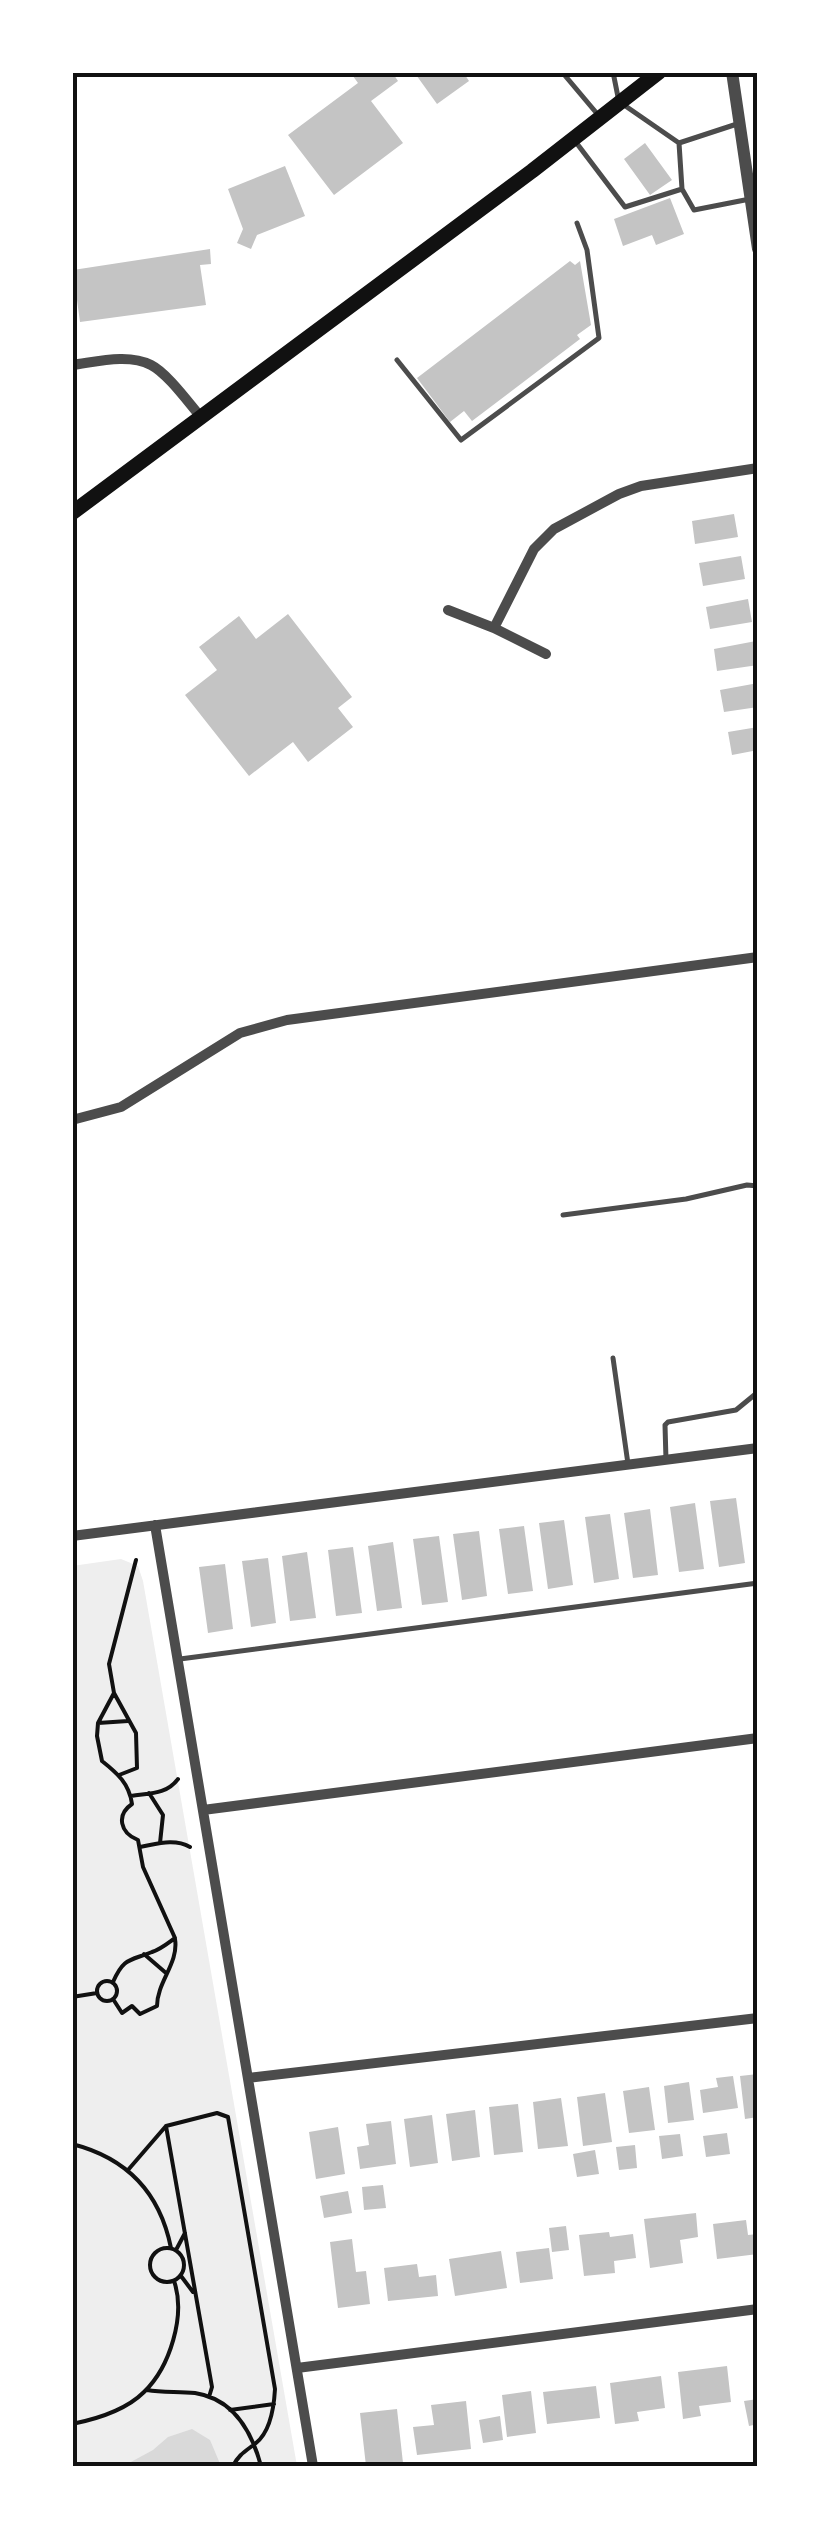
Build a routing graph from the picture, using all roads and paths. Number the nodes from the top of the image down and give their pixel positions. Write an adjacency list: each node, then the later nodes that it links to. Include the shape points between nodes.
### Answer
1 (562, 72): 6 (lane)
2 (613, 72): 5 (lane)
3 (659, 72): 5 (main road)
4 (732, 72): 7 (street)
5 (620, 103): 6 (main road); 9 (lane)
6 (600, 118): 8 (main road)
7 (740, 123): 9 (lane); 11 (street)
8 (573, 138): 10 (lane, via 626,207); 17 (main road)
9 (679, 143): 10 (lane)
10 (682, 189): 11 (lane, via 694,210)
11 (750, 199): 13 (street)
12 (577, 223): 15 (lane, via 599,338 460,440)
13 (756, 225): 14 (street)
14 (758, 249)
15 (397, 360)
16 (72, 365): 17 (street, via 136,360 154,366)
17 (200, 416): 19 (main road)
18 (758, 468): 21 (street, via 641,486 554,529 534,550)
19 (72, 513)
20 (448, 610): 21 (street)
21 (494, 628): 22 (street)
22 (546, 654)
23 (758, 957): 24 (street, via 287,1020 240,1033 121,1106)
24 (72, 1120)
25 (758, 1186): 26 (lane)
26 (563, 1215)
27 (614, 1358): 31 (lane)
28 (758, 1392): 30 (lane, via 736,1410 668,1422)
29 (758, 1448): 30 (street)
30 (666, 1460): 31 (street)
31 (628, 1464): 32 (street)
32 (155, 1525): 33 (street); 36 (street)
33 (72, 1536)
34 (136, 1560): 37 (path, via 110,1664)
35 (758, 1583): 36 (lane)
36 (178, 1660): 45 (street)
37 (114, 1693): 38 (path); 39 (path)
38 (129, 1721): 39 (path); 41 (path, via 136,1732 137,1768)
39 (98, 1723): 41 (path, via 102,1762)
40 (758, 1738): 45 (street)
41 (119, 1775): 44 (path)
42 (178, 1780): 43 (path)
43 (150, 1793): 44 (path); 46 (path, via 163,1815)
44 (130, 1796): 47 (path, via 122,1825)
45 (203, 1810): 57 (street)
46 (160, 1843): 47 (path); 48 (path)
47 (140, 1846): 49 (path)
48 (190, 1848)
49 (175, 1938): 50 (path); 51 (path)
50 (144, 1954): 51 (path); 52 (path, via 121,1966)
51 (166, 1973): 55 (path, via 158,2006 122,2013)
52 (113, 1982): 53 (path, via 100,1983); 55 (path)
53 (97, 1993): 54 (path); 55 (path)
54 (72, 1997)
55 (113, 1999)
56 (758, 2018): 57 (street)
57 (248, 2078): 67 (street)
58 (166, 2126): 60 (path); 61 (path); 70 (path, via 217,2112 228,2117)
59 (72, 2144): 60 (path)
60 (128, 2170): 62 (path, via 157,2207)
61 (186, 2232): 62 (path); 65 (path)
62 (173, 2250): 63 (path, via 183,2260); 64 (path, via 159,2250 149,2263 160,2282)
63 (181, 2276): 64 (path); 65 (path)
64 (174, 2281): 68 (path, via 173,2343)
65 (196, 2296): 69 (path)
66 (758, 2309): 67 (street)
67 (297, 2368): 76 (street)
68 (147, 2390): 69 (path); 72 (path, via 128,2405)
69 (209, 2398): 71 (path)
70 (274, 2404): 71 (path); 73 (path)
71 (230, 2410): 73 (path)
72 (72, 2424)
73 (255, 2444): 74 (path); 75 (path)
74 (233, 2466)
75 (261, 2466)
76 (313, 2466)

